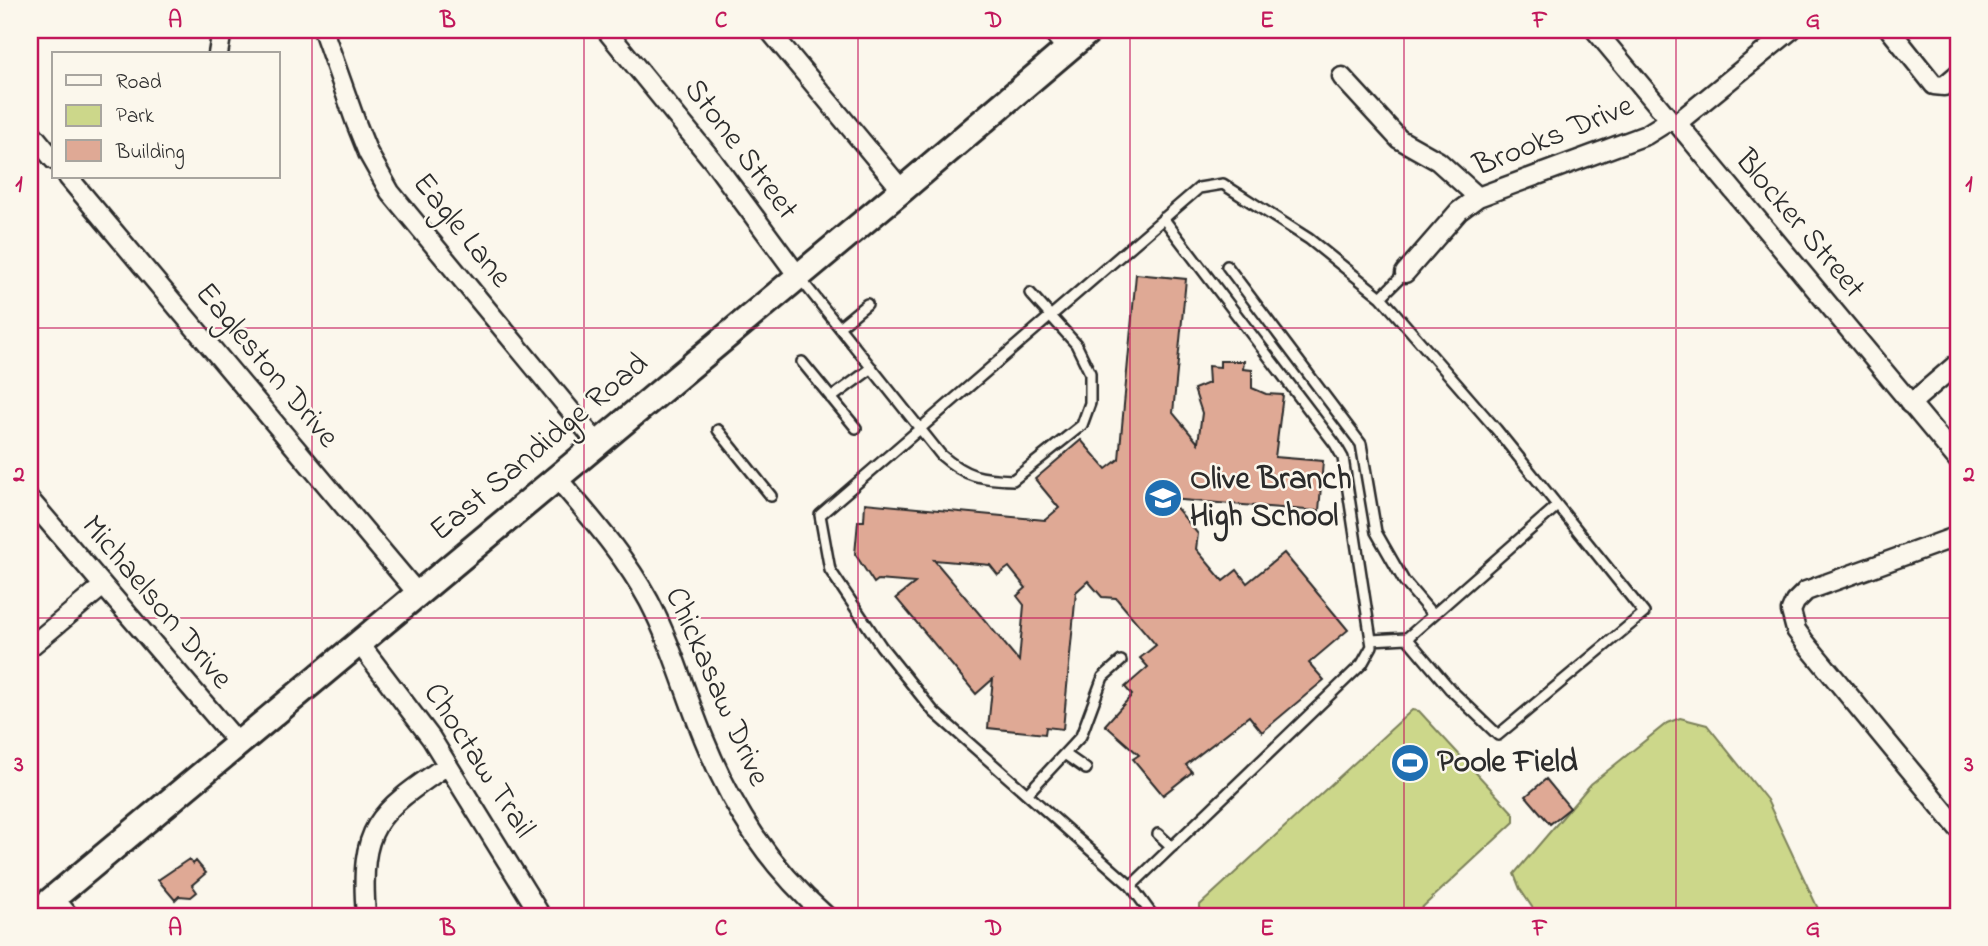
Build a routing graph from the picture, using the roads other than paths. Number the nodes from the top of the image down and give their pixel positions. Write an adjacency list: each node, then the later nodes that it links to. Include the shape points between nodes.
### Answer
1 (222, 30): 11 (street)
2 (323, 30): 37 (street, Eagle Lane, via 356,124 390,192)
3 (606, 30): 23 (street, Stone Street, via 713,161)
4 (769, 30): 18 (street)
5 (1051, 30): 10 (street)
6 (1090, 30): 10 (street, East Sandidge Road)
7 (1595, 30): 14 (street, Blocker Street)
8 (1791, 30): 14 (street, Brooks Drive)
9 (1890, 30): 12 (street, via 1934,85 1944,86)
10 (1067, 49): 18 (street, East Sandidge Road)
11 (218, 52)
12 (1958, 74)
13 (1342, 77): 19 (street, via 1399,139 1438,161)
14 (1674, 122): 19 (street, Brooks Drive); 33 (street, Blocker Street)
15 (30, 131): 16 (street)
16 (52, 158)
17 (69, 178): 45 (street, Eagleston Drive)
18 (902, 190): 23 (street, East Sandidge Road)
19 (1478, 197): 22 (street, Brooks Drive, via 1459,211)
20 (1163, 218): 25 (lane, via 1199,188 1223,184 1309,239); 27 (lane); 48 (lane, via 1343,458)
21 (1227, 266): 46 (lane, via 1361,444 1376,532 1404,581)
22 (1405, 273): 25 (lane)
23 (798, 276): 28 (lane); 37 (street, East Sandidge Road)
24 (1030, 293): 27 (lane)
25 (1381, 297): 42 (lane)
26 (867, 304): 28 (lane)
27 (1050, 316): 35 (lane); 35 (lane, via 1076,344 1090,373 1090,403 1082,425 1013,480 980,479 961,470)
28 (839, 327): 31 (lane)
29 (802, 362): 32 (lane)
30 (1958, 363): 33 (street)
31 (872, 368): 32 (lane); 35 (lane)
32 (831, 398): 34 (lane)
33 (1909, 404): 38 (street, Blocker Street)
34 (856, 428)
35 (920, 428): 56 (lane, via 820,515 830,570 881,646 934,712)
36 (718, 430): 40 (lane)
37 (597, 444): 39 (street, East Sandidge Road)
38 (1958, 460)
39 (557, 478): 45 (street, East Sandidge Road); 65 (street, Chickasaw Drive, via 601,530 649,601 703,738 751,833 786,878)
40 (771, 496)
41 (30, 500): 44 (street, Michaelson Drive)
42 (1557, 506): 46 (lane); 47 (lane, via 1644,613 1498,735)
43 (1958, 536): 57 (street, via 1806,592 1791,611 1804,641)
44 (103, 586): 50 (street); 52 (street, Michaelson Drive)
45 (418, 594): 49 (street, East Sandidge Road)
46 (1432, 614): 47 (lane)
47 (1406, 638): 48 (lane)
48 (1371, 640): 59 (lane, via 1362,664)
49 (359, 643): 52 (street, East Sandidge Road); 54 (street, Choctaw Trail)
50 (30, 647)
51 (1121, 661): 53 (lane, via 1103,677 1081,736)
52 (239, 744): 61 (street, East Sandidge Road)
53 (1066, 755): 55 (lane); 56 (lane)
54 (447, 765): 63 (street, via 399,799 373,832 365,855); 64 (street, Choctaw Trail)
55 (1086, 769)
56 (1027, 794): 60 (lane)
57 (1956, 821)
58 (1157, 834): 59 (lane)
59 (1172, 847): 60 (lane)
60 (1131, 886): 66 (lane)
61 (62, 907): 62 (street, East Sandidge Road)
62 (32, 916)
63 (366, 916)
64 (541, 916)
65 (825, 916)
66 (1153, 916)

